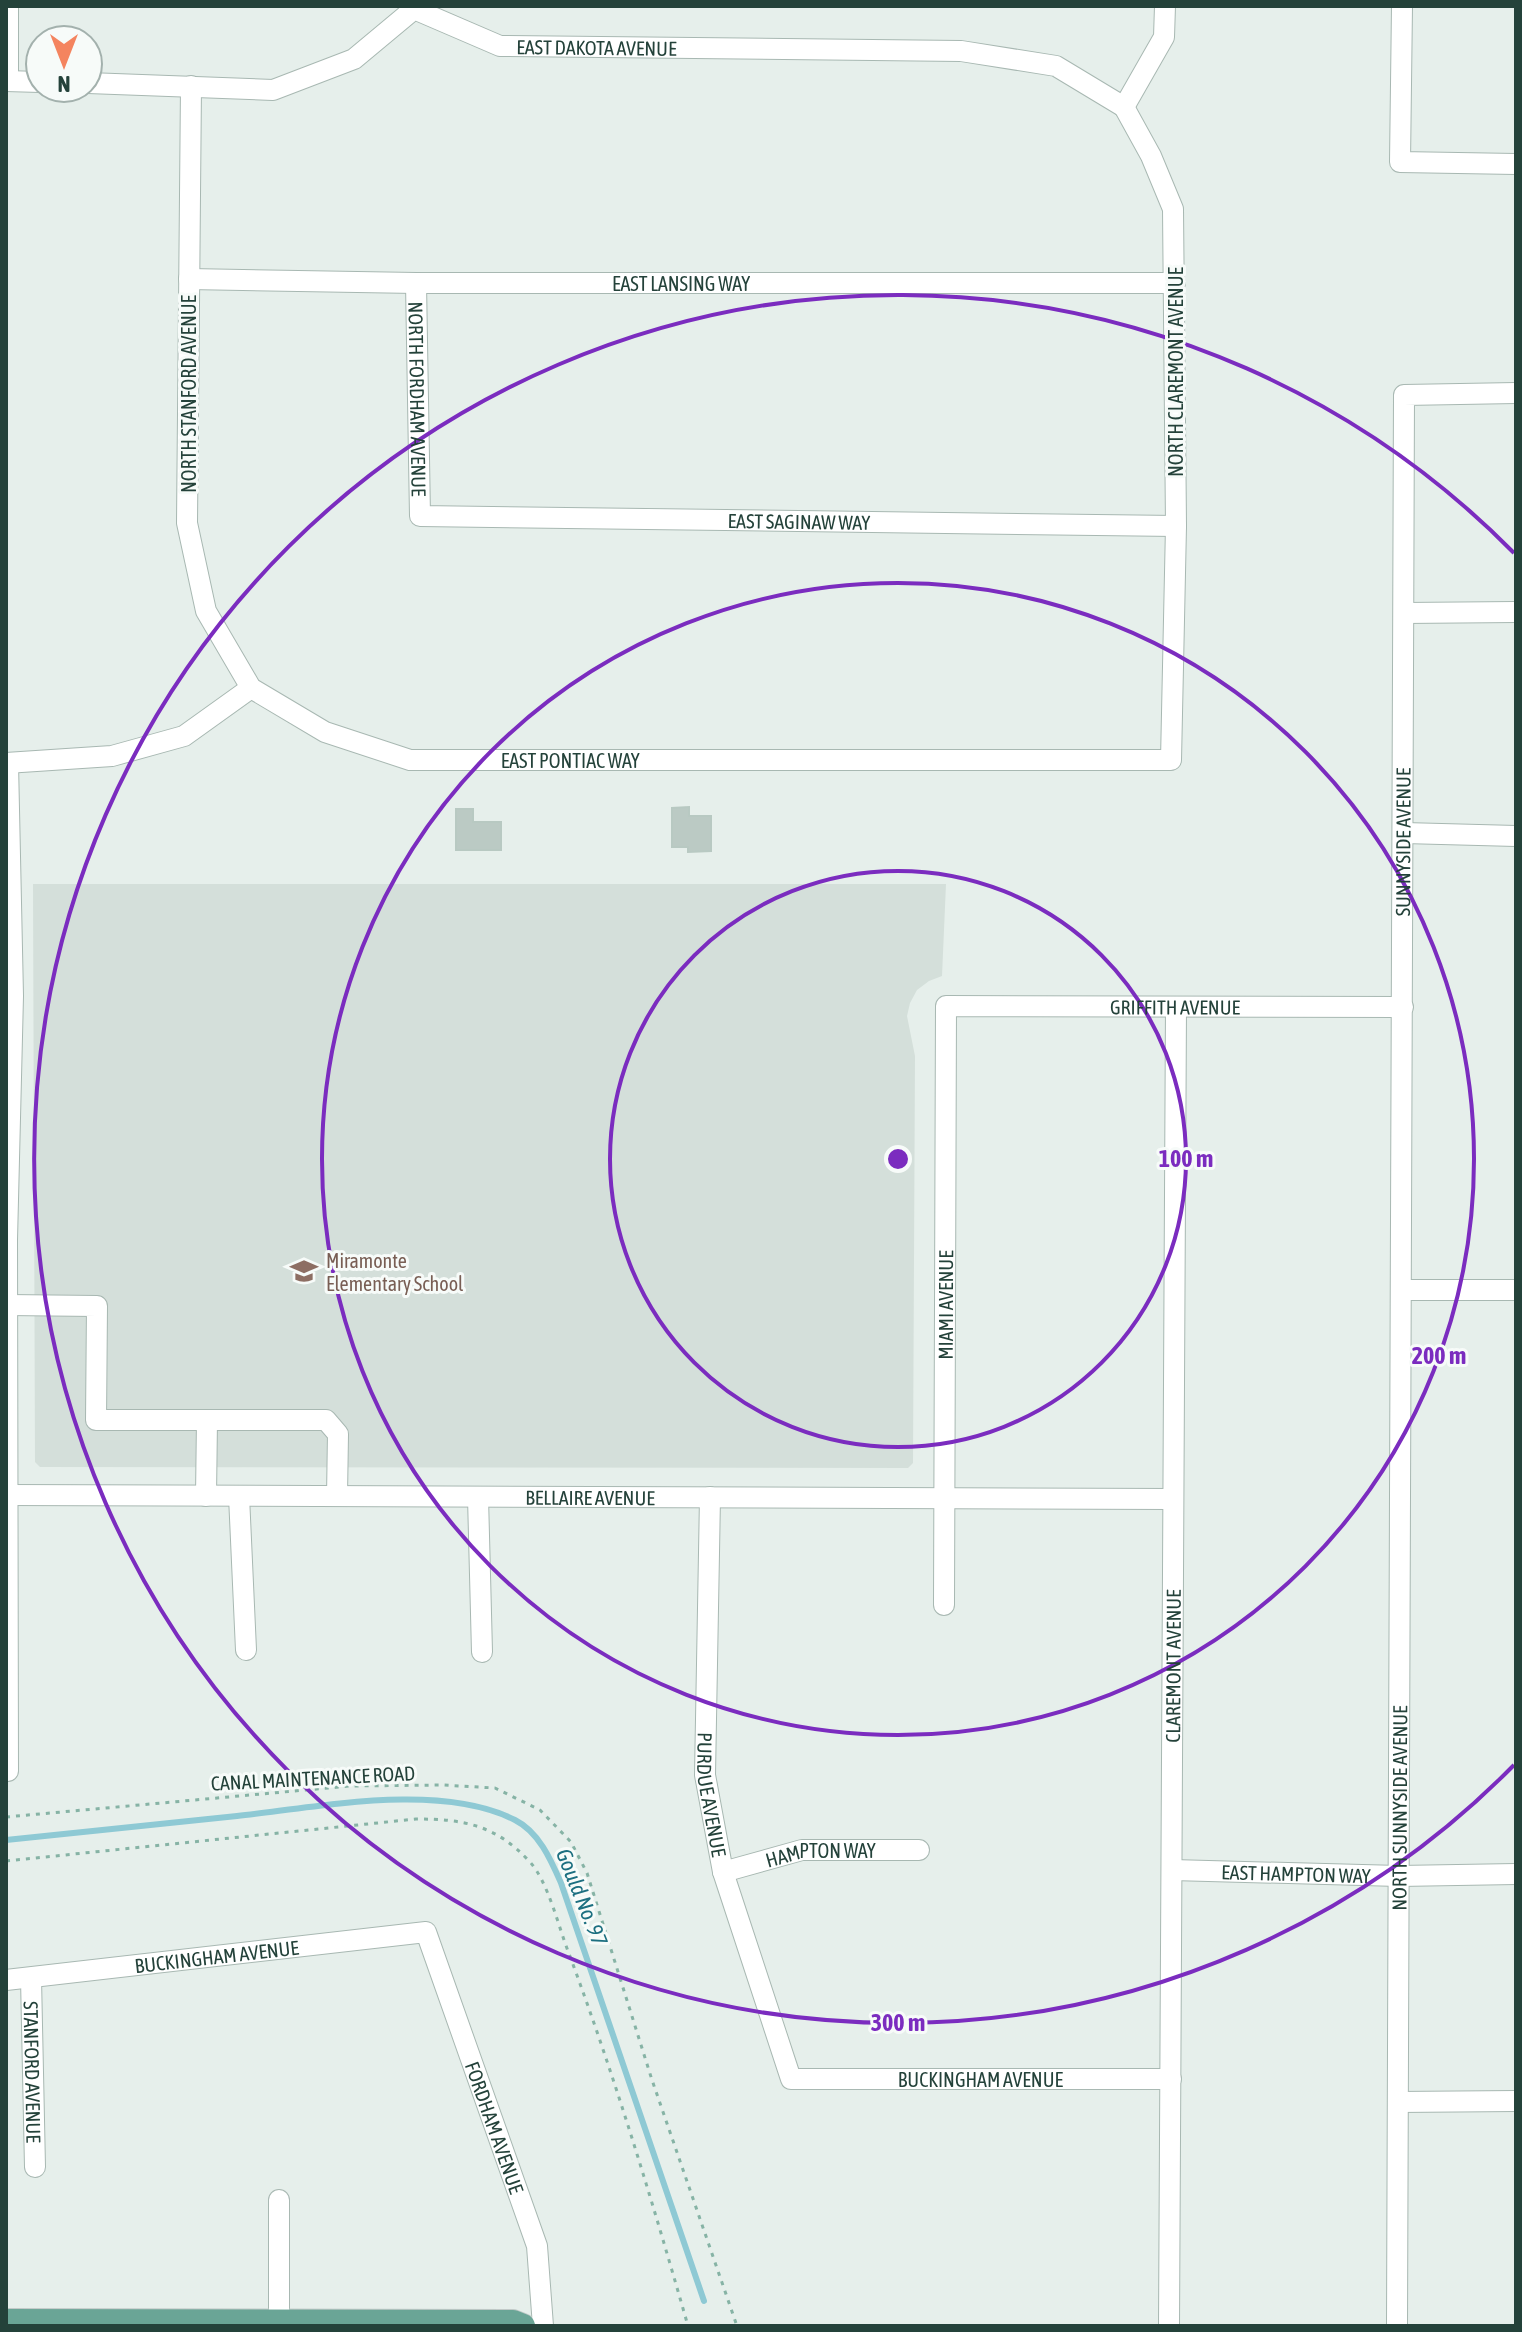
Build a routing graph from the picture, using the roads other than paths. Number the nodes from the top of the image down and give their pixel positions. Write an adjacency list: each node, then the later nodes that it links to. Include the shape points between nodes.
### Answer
1 (8, 6): 5 (street)
2 (1165, 6): 8 (street, via 1164,37)
3 (1402, 6): 9 (street, via 1400,162)
4 (415, 7): 7 (street, EAST DAKOTA AVENUE, via 354,59 273,90); 8 (street, EAST DAKOTA AVENUE, via 500,46 961,51 1056,66)
5 (7, 81)
6 (104, 83): 7 (street, EAST DAKOTA AVENUE)
7 (191, 86): 10 (street, NORTH STANFORD AVENUE)
8 (1124, 107): 12 (street, NORTH CLAREMONT AVENUE, via 1173,209)
9 (1516, 164)
10 (189, 279): 11 (street, EAST LANSING WAY); 18 (street, NORTH STANFORD AVENUE, via 187,523 206,611)
11 (416, 283): 12 (street, EAST LANSING WAY); 14 (street, NORTH FORDHAM AVENUE)
12 (1175, 283): 15 (street, NORTH CLAREMONT AVENUE)
13 (1516, 393): 17 (street, SUNNYSIDE AVENUE, via 1404,395)
14 (420, 516): 15 (street, EAST SAGINAW WAY)
15 (1176, 526): 19 (street, NORTH CLAREMONT AVENUE)
16 (1516, 612): 17 (street)
17 (1404, 613): 21 (street, SUNNYSIDE AVENUE)
18 (251, 688): 19 (street, EAST PONTIAC WAY, via 325,732 410,760); 20 (street, via 184,736 112,756)
19 (1171, 760)
20 (7, 763): 23 (street)
21 (1404, 833): 22 (street); 26 (street, SUNNYSIDE AVENUE)
22 (1516, 836)
23 (10, 996): 27 (street)
24 (946, 1006): 25 (street, GRIFFITH AVENUE); 38 (street, MIAMI AVENUE)
25 (1176, 1007): 26 (street, GRIFFITH AVENUE); 39 (street, CLAREMONT AVENUE)
26 (1403, 1007): 28 (street, SUNNYSIDE AVENUE)
27 (6, 1240): 30 (street)
28 (1403, 1290): 29 (street); 48 (street, NORTH SUNNYSIDE AVENUE)
29 (1516, 1290)
30 (7, 1305): 31 (street, via 97,1306 96,1420); 32 (street)
31 (207, 1420): 33 (street); 35 (street, via 326,1420 338,1434)
32 (7, 1495): 33 (street, BELLAIRE AVENUE); 43 (street)
33 (206, 1496): 34 (street, BELLAIRE AVENUE)
34 (239, 1496): 35 (street, BELLAIRE AVENUE); 41 (street)
35 (337, 1496): 36 (street, BELLAIRE AVENUE)
36 (478, 1497): 37 (street, BELLAIRE AVENUE); 42 (street)
37 (710, 1497): 38 (street, BELLAIRE AVENUE); 46 (street, PURDUE AVENUE, via 705,1775)
38 (944, 1498): 39 (street, BELLAIRE AVENUE); 40 (street, MIAMI AVENUE)
39 (1173, 1499): 45 (street, CLAREMONT AVENUE)
40 (944, 1605)
41 (246, 1650)
42 (482, 1652)
43 (8, 1771)
44 (919, 1850): 46 (street, HAMPTON WAY, via 802,1850)
45 (1172, 1870): 48 (street, EAST HAMPTON WAY); 53 (street, CLAREMONT AVENUE)
46 (723, 1872): 52 (street, PURDUE AVENUE)
47 (1516, 1874): 48 (street, EAST HAMPTON WAY)
48 (1399, 1876): 55 (street, NORTH SUNNYSIDE AVENUE)
49 (426, 1932): 50 (street, BUCKINGHAM AVENUE); 62 (street, FORDHAM AVENUE, via 537,2246)
50 (31, 1978): 51 (street, BUCKINGHAM AVENUE); 56 (street, STANFORD AVENUE)
51 (6, 1980)
52 (791, 2079): 53 (street, BUCKINGHAM AVENUE)
53 (1171, 2079): 63 (street, CLAREMONT AVENUE)
54 (1516, 2101): 55 (street)
55 (1398, 2102): 64 (street, NORTH SUNNYSIDE AVENUE)
56 (35, 2167)
57 (279, 2200): 59 (street)
58 (6, 2321): 60 (main road)
59 (279, 2321): 60 (main road); 61 (main road)
60 (109, 2323)
61 (523, 2326)
62 (543, 2326)
63 (1169, 2326)
64 (1397, 2326)

